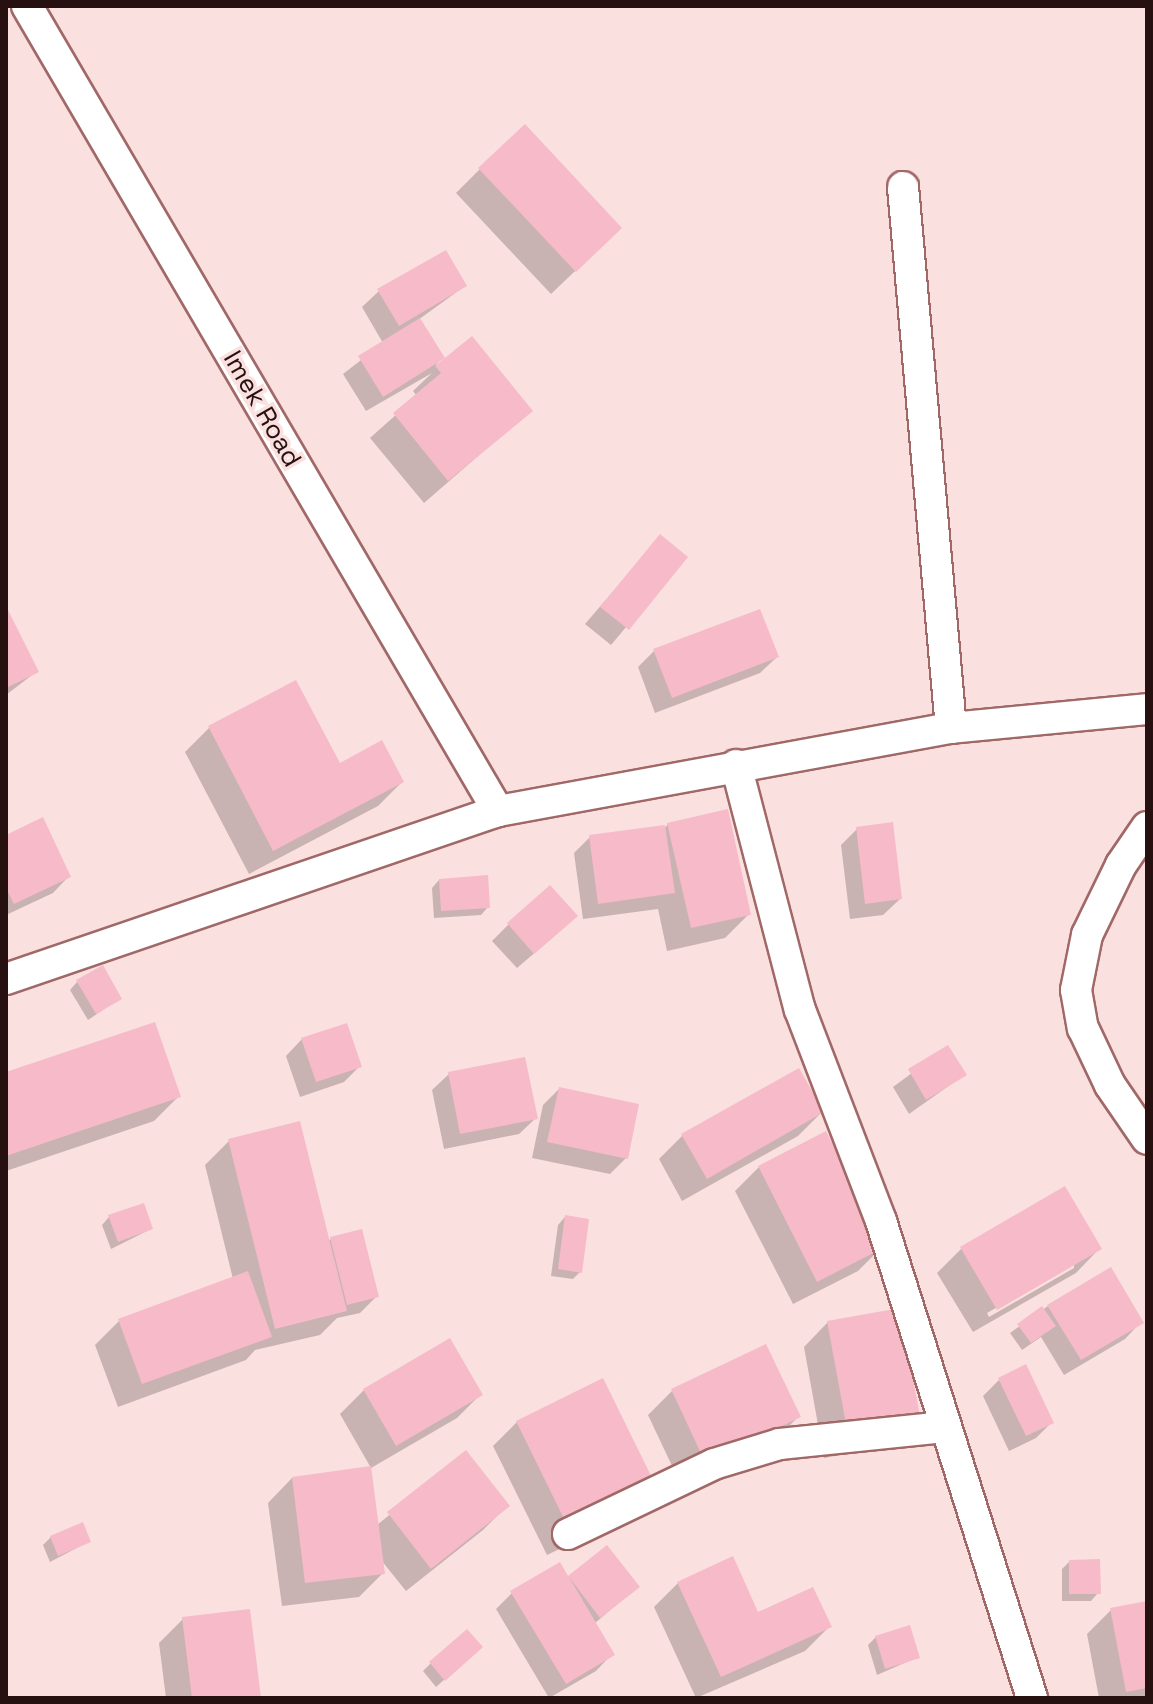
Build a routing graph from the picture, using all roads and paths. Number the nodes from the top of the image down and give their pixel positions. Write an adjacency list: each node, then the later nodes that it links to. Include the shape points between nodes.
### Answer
1 (27, 6): 6 (street, Imek Road)
2 (903, 187): 4 (street)
3 (1147, 709): 4 (street)
4 (951, 728): 5 (street)
5 (736, 765): 6 (street); 10 (street, via 800,1010 881,1221)
6 (498, 811): 8 (street)
7 (1147, 827): 9 (street, via 1121,865 1087,935 1076,990 1083,1028 1110,1085)
8 (6, 979)
9 (1147, 1139)
10 (944, 1427): 11 (street, via 780,1444 714,1464); 12 (street)
11 (568, 1534)
12 (1032, 1698)

